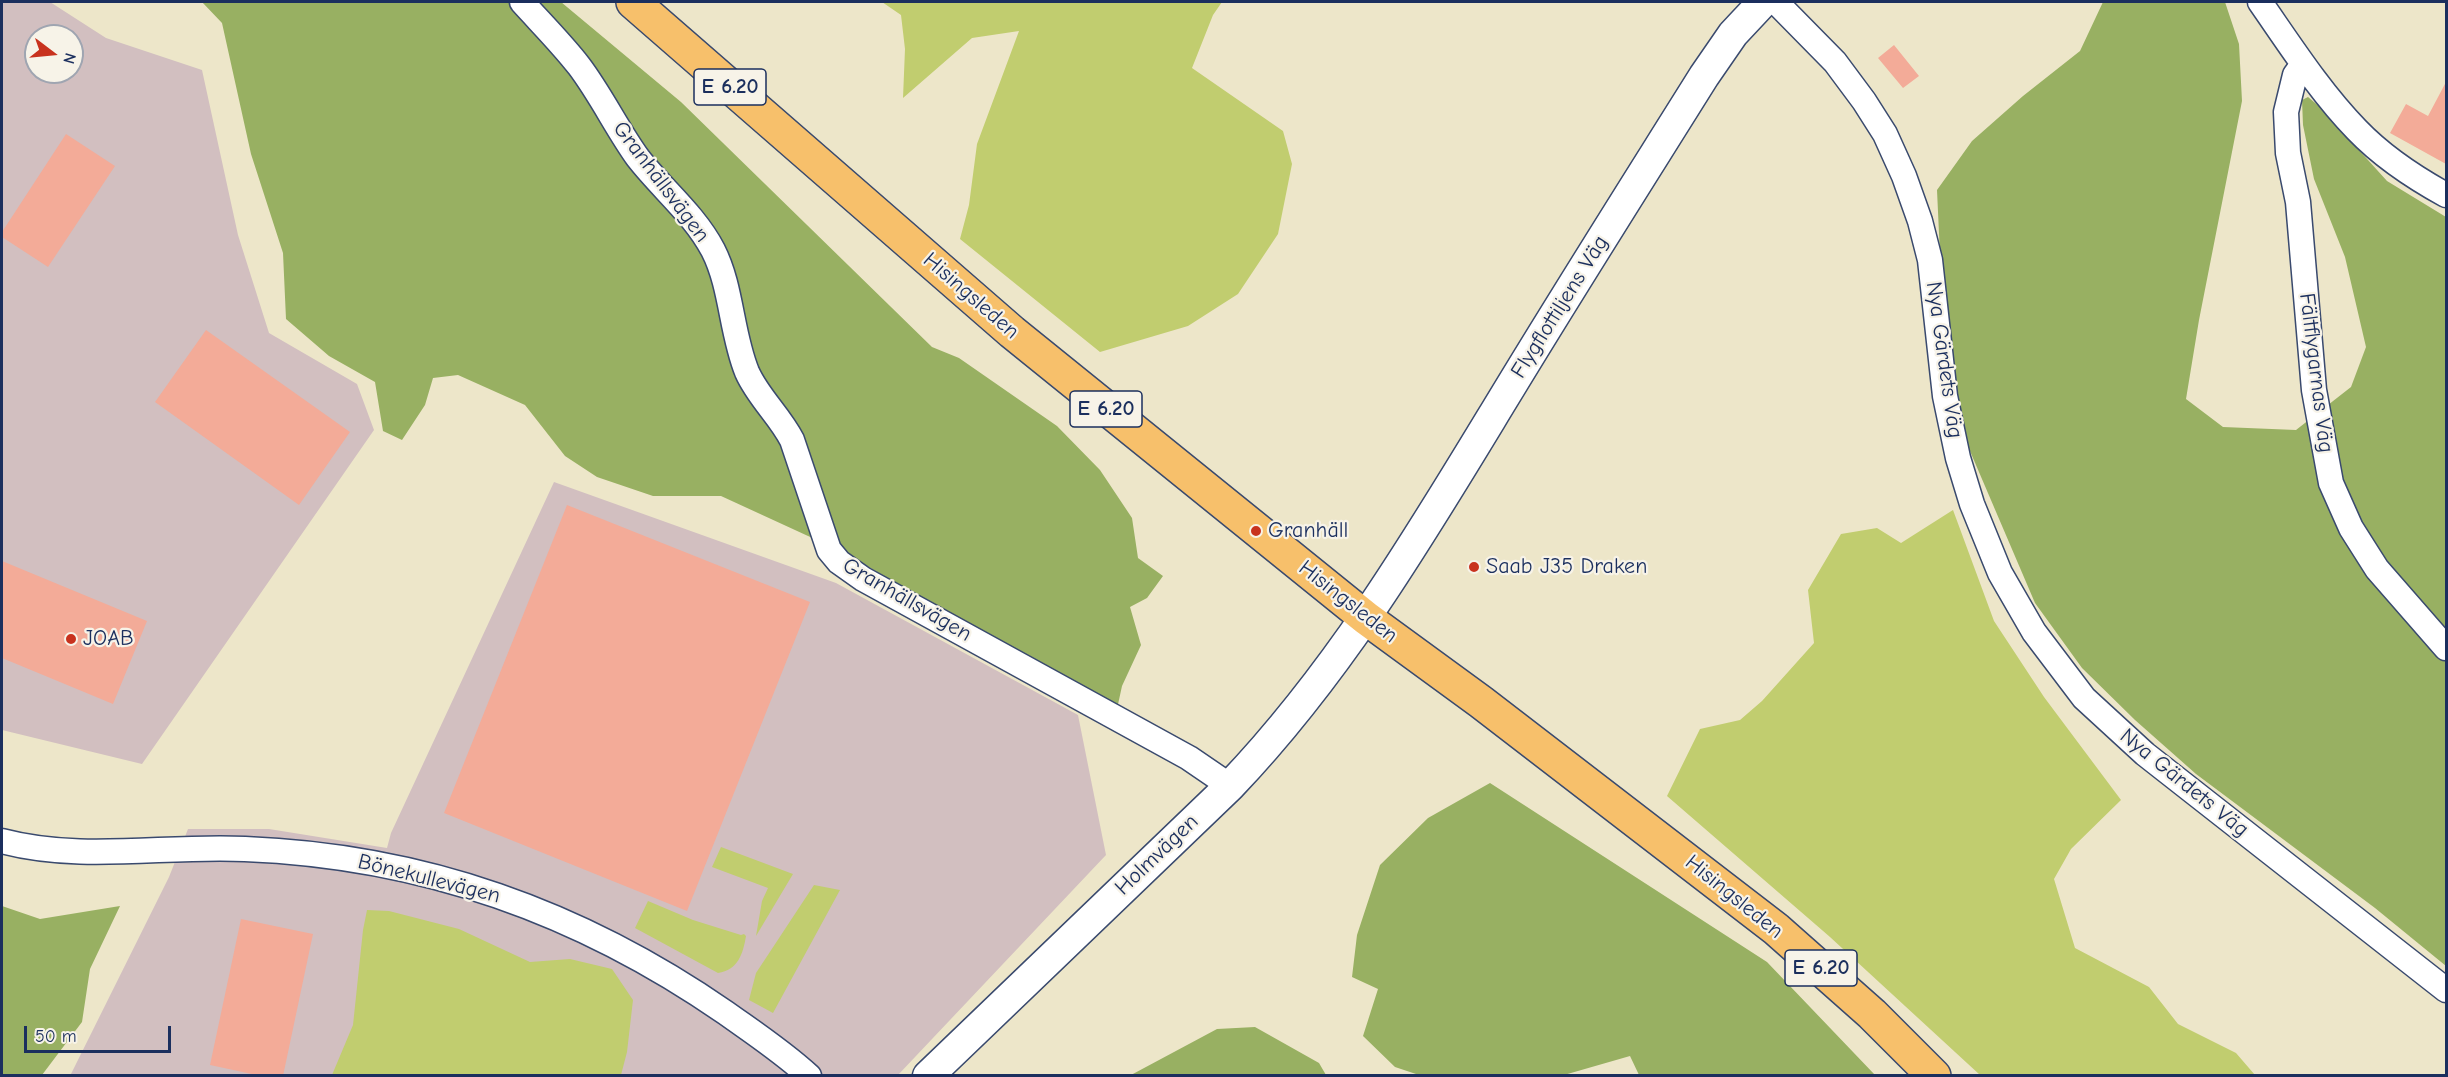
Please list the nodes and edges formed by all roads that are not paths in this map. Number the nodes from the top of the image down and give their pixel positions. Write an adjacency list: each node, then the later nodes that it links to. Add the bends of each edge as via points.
1 (522, 2): 10 (street, Granhällsvägen, via 580,67 639,159 696,224 713,250 747,372 784,423 829,550 839,562 862,579 1189,758)
2 (633, 2): 8 (highway, Hisingsleden / E 6.20, via 1012,332)
3 (1763, 2): 8 (street, Flygflottiljens Väg, via 1728,41 1704,76)
4 (1776, 2): 12 (street, Nya Gärdets Väg, via 1834,62 1864,101 1904,176 1930,260 1945,396 1958,458 2000,573 2034,632 2084,698 2145,754)
5 (2259, 2): 6 (street)
6 (2303, 64): 7 (street, via 2357,130 2392,160); 9 (street, Fältflygarnas Väg, via 2295,75 2286,112 2288,153 2298,202 2314,390 2331,483 2351,528 2377,569)
7 (2446, 195)
8 (1366, 618): 10 (street, Holmvägen, via 1270,743); 15 (highway, Hisingsleden / E 6.20, via 1776,929 1872,1014)
9 (2446, 648)
10 (1230, 786): 14 (street, Holmvägen)
11 (2, 842): 13 (street, Bönekullevägen, via 82,852 242,848 318,853 388,865 469,886 590,932 659,969 768,1042)
12 (2446, 990)
13 (809, 1076)
14 (928, 1076)
15 (1934, 1076)

